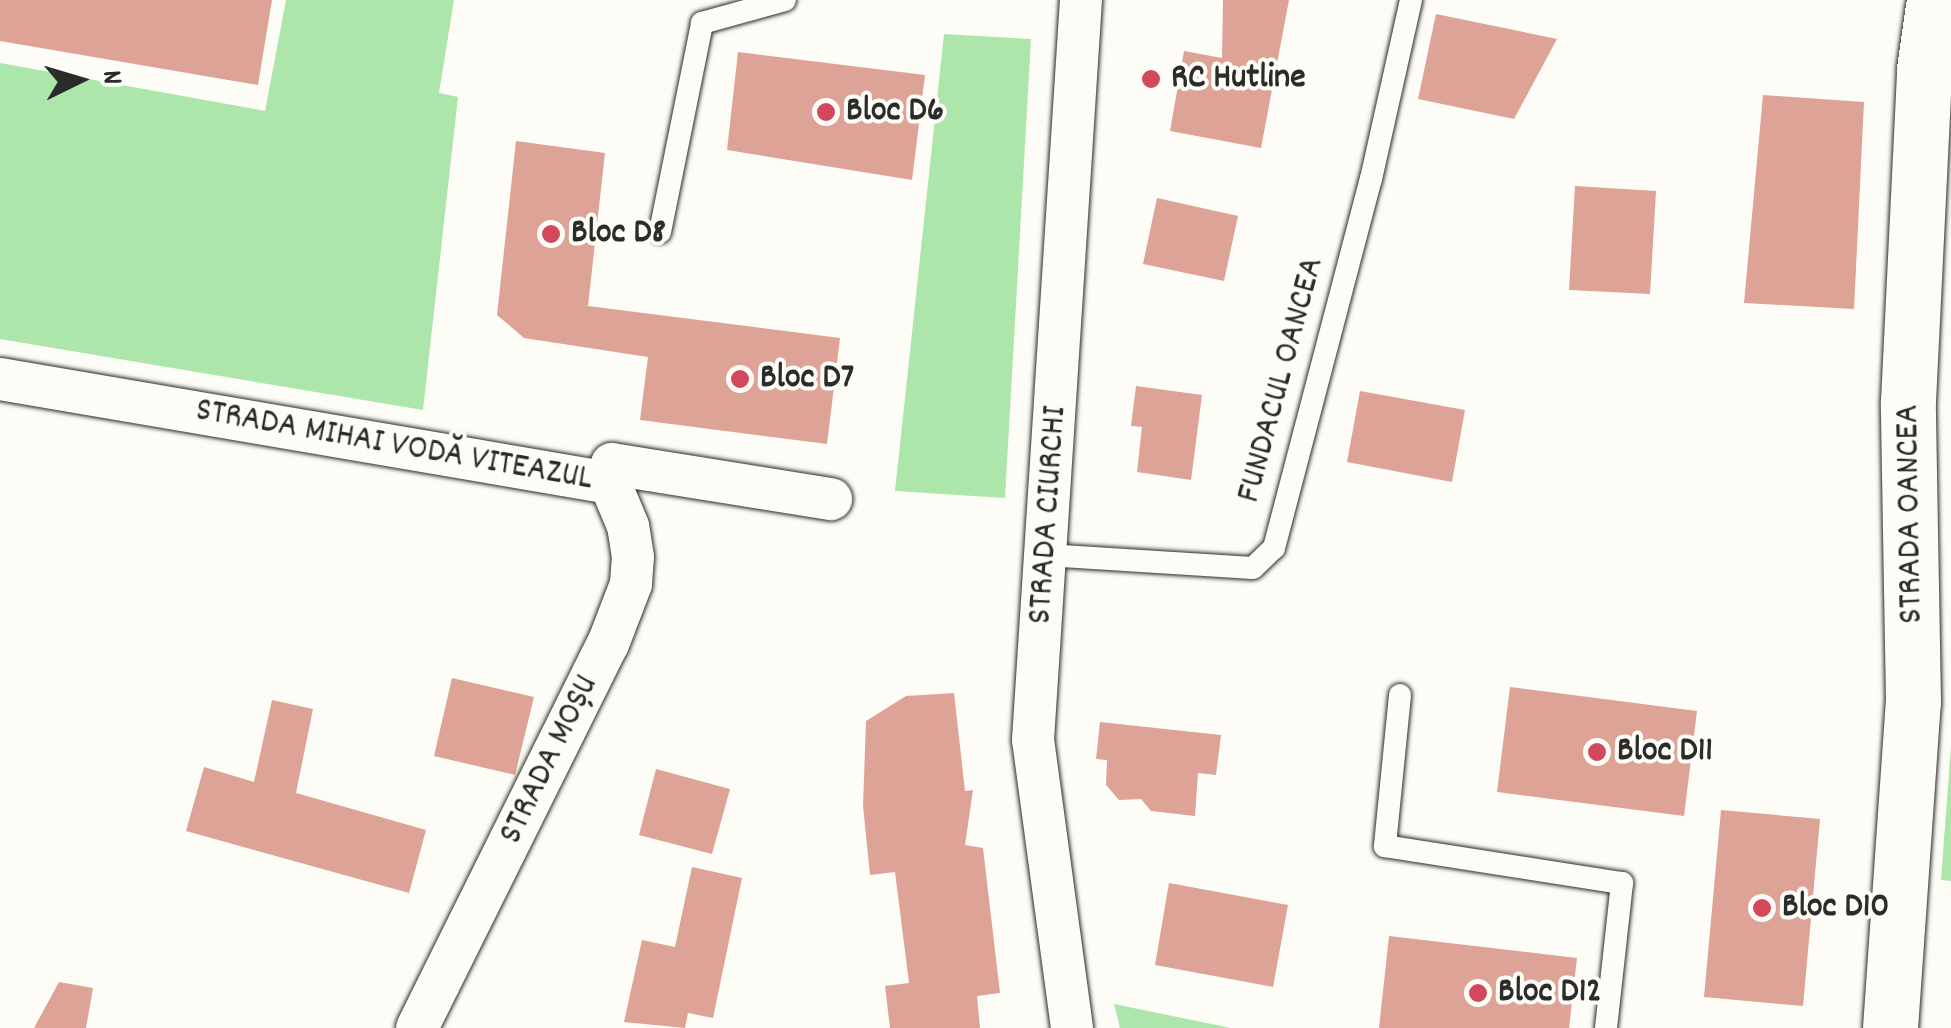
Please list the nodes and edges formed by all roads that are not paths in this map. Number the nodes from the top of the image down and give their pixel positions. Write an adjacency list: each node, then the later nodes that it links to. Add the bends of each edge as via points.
1 (784, 0): 5 (lane, via 702,23)
2 (1081, 0): 9 (street, STRADA CIURCHI)
3 (1412, 0): 9 (lane, FUNDACUL OANCEA, via 1274,548 1253,568)
4 (1934, 0): 14 (street, STRADA OANCEA, via 1924,69 1908,401 1913,702)
5 (660, 232)
6 (0, 379): 7 (street, STRADA MIHAI VODĂ VITEAZUL)
7 (610, 483): 8 (street, STRADA MIHAI VODĂ VITEAZUL, via 612,464); 11 (street, STRADA MOȘU, via 628,526 630,584 608,644)
8 (831, 499)
9 (1046, 555): 12 (street, STRADA CIURCHI, via 1033,740)
10 (1400, 695): 13 (lane, via 1384,846 1622,883)
11 (417, 1028)
12 (1072, 1028)
13 (1606, 1028)
14 (1890, 1028)

